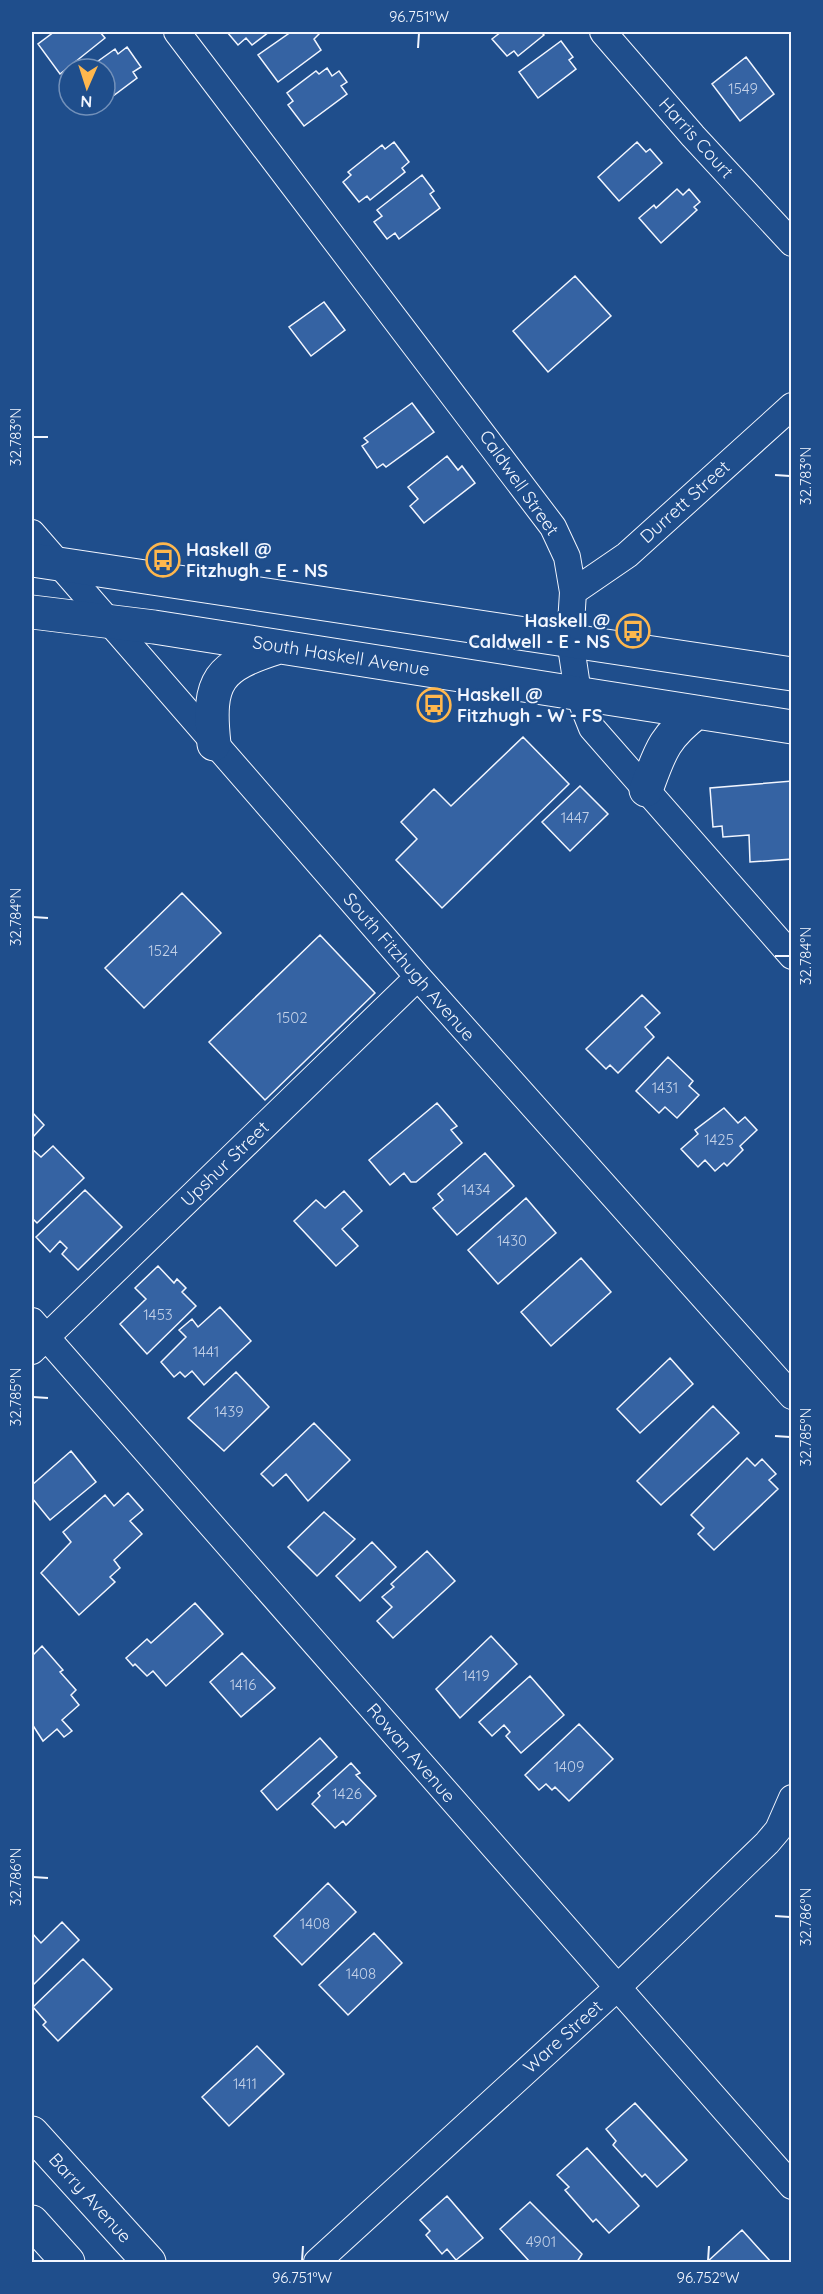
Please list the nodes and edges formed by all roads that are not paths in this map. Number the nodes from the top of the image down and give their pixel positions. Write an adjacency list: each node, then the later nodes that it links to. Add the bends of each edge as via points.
1 (177, 32): 7 (street, Caldwell Street, via 540,508 567,557)
2 (603, 32): 3 (street, Harris Court)
3 (792, 243)
4 (792, 406): 7 (street, Durrett Street, via 627,555)
5 (32, 533): 6 (street, South Fitzhugh Avenue)
6 (45, 561): 9 (street, South Fitzhugh Avenue); 10 (main road)
7 (573, 592): 10 (street, Caldwell Street)
8 (32, 612): 9 (main road, South Haskell Avenue)
9 (111, 622): 11 (main road, South Haskell Avenue); 16 (street, South Fitzhugh Avenue)
10 (570, 640): 12 (main road); 13 (street, Caldwell Street)
11 (279, 647): 13 (main road, South Haskell Avenue); 16 (main road, via 239,662 220,678 212,694)
12 (792, 674)
13 (578, 693): 14 (main road, South Haskell Avenue); 17 (street, Caldwell Street, via 592,728)
14 (697, 712): 15 (main road, South Haskell Avenue); 17 (main road, via 677,727 662,746)
15 (792, 727)
16 (214, 744): 19 (street, South Fitzhugh Avenue)
17 (646, 790): 18 (street, Caldwell Street)
18 (792, 956)
19 (418, 977): 20 (street, Upshur Street); 21 (street, South Fitzhugh Avenue)
20 (36, 1336): 23 (street, Rowan Avenue)
21 (792, 1396)
22 (792, 1798): 23 (street, Ware Street, via 778,1830 767,1843)
23 (617, 1988): 25 (street, Rowan Avenue); 29 (street, Ware Street)
24 (32, 2133): 28 (main road, Barry Avenue)
25 (792, 2186)
26 (32, 2222): 27 (main road)
27 (68, 2262)
28 (149, 2262)
29 (317, 2262)

